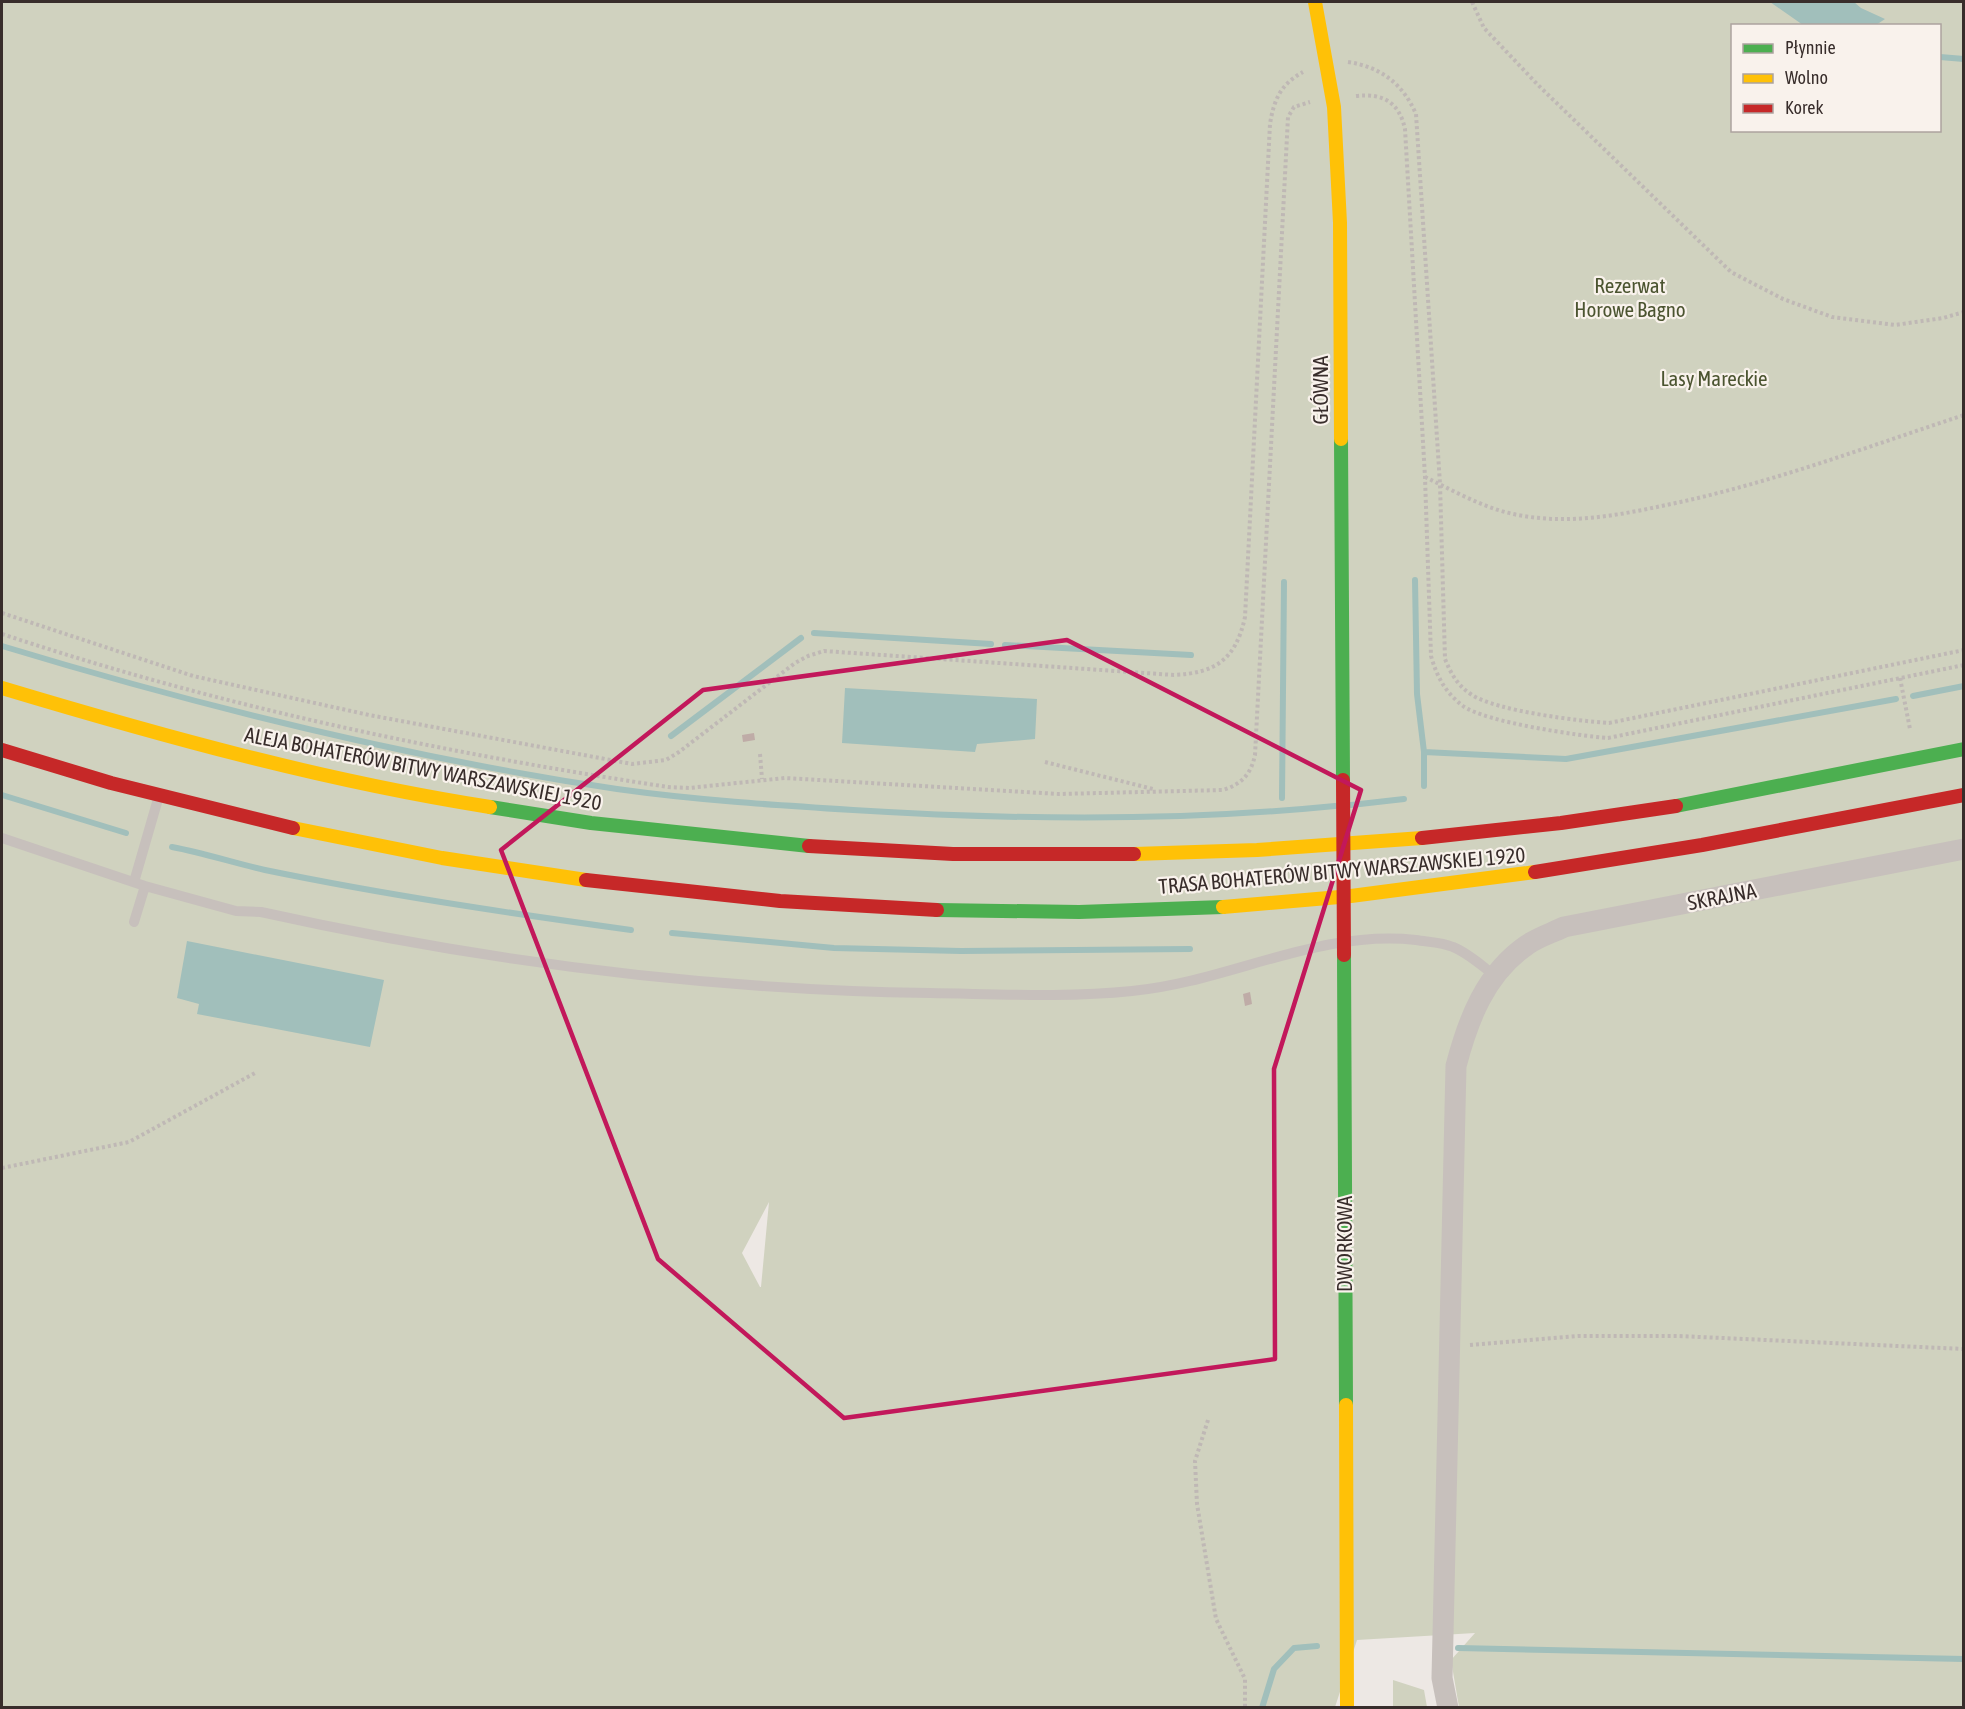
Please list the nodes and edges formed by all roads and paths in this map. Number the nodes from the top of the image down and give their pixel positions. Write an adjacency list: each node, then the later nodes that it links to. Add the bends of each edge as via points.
1 (1315, 2): 3 (main road, GŁÓWNA)
2 (1472, 2): 5 (path, via 1484,28 1523,69 1731,272 1832,317 1895,325)
3 (1326, 65): 4 (main road, GŁÓWNA); 8 (path, via 1366,64 1387,75 1408,96 1416,114); 9 (path, via 1291,79 1273,107 1245,617 1236,645 1224,661 1210,669 1174,675 824,651 795,663 666,760 632,764 369,715 169,670)
4 (1333, 100): 7 (path, via 1376,95 1395,105 1402,115); 21 (main road, GŁÓWNA, via 1342,271); 22 (path, via 1294,107 1288,117 1252,766 1242,781 1223,790)
5 (1964, 312)
6 (1964, 414): 8 (path, via 1732,491 1613,516 1563,520 1516,515)
7 (1425, 477): 8 (path); 13 (path, via 1431,656 1447,692 1470,710 1487,717 1608,738)
8 (1440, 484): 11 (path, via 1445,659 1452,676 1474,697 1564,719 1609,723)
9 (2, 613)
10 (2, 634): 20 (path, via 231,702 509,762 668,787)
11 (1964, 650)
12 (1964, 665): 13 (path)
13 (1900, 678): 15 (path)
14 (2, 688): 27 (main road, ALEJA BOHATERÓW BITWY WARSZAWSKIEJ 1920, via 205,748 507,811 728,840)
15 (1910, 729)
16 (1964, 749): 27 (main road, TRASA BOHATERÓW BITWY WARSZAWSKIEJ 1920, via 1746,792 1565,822 1261,850)
17 (2, 750): 24 (main road)
18 (760, 754): 20 (path)
19 (1045, 762): 22 (path)
20 (762, 779): 22 (path, via 1059,794)
21 (1343, 780): 37 (main road, DWORKOWA, bridge)
22 (1159, 791)
23 (1964, 795): 24 (main road, TRASA BOHATERÓW BITWY WARSZAWSKIEJ 1920, via 1596,865 1457,884 1263,904 1049,912 719,897 593,882 428,856)
24 (159, 797): 28 (lane)
25 (2, 838): 28 (lane)
26 (1964, 849): 30 (street, SKRAJNA, via 1564,927 1527,945)
27 (953, 854)
28 (140, 884): 29 (lane); 30 (lane, via 236,911 261,912 420,945 631,976 723,984 848,992 1096,994 1167,985 1325,944 1401,939 1451,945)
29 (134, 922)
30 (1494, 975): 38 (street, via 1465,1030 1456,1066 1442,1678)
31 (255, 1072): 32 (path, via 129,1142)
32 (2, 1168)
33 (1470, 1345): 34 (path, via 1579,1336 1678,1336)
34 (1964, 1349)
35 (1208, 1420): 36 (path, via 1195,1461 1197,1504 1216,1619 1245,1679)
36 (1245, 1707)
37 (1347, 1707)
38 (1448, 1707)

